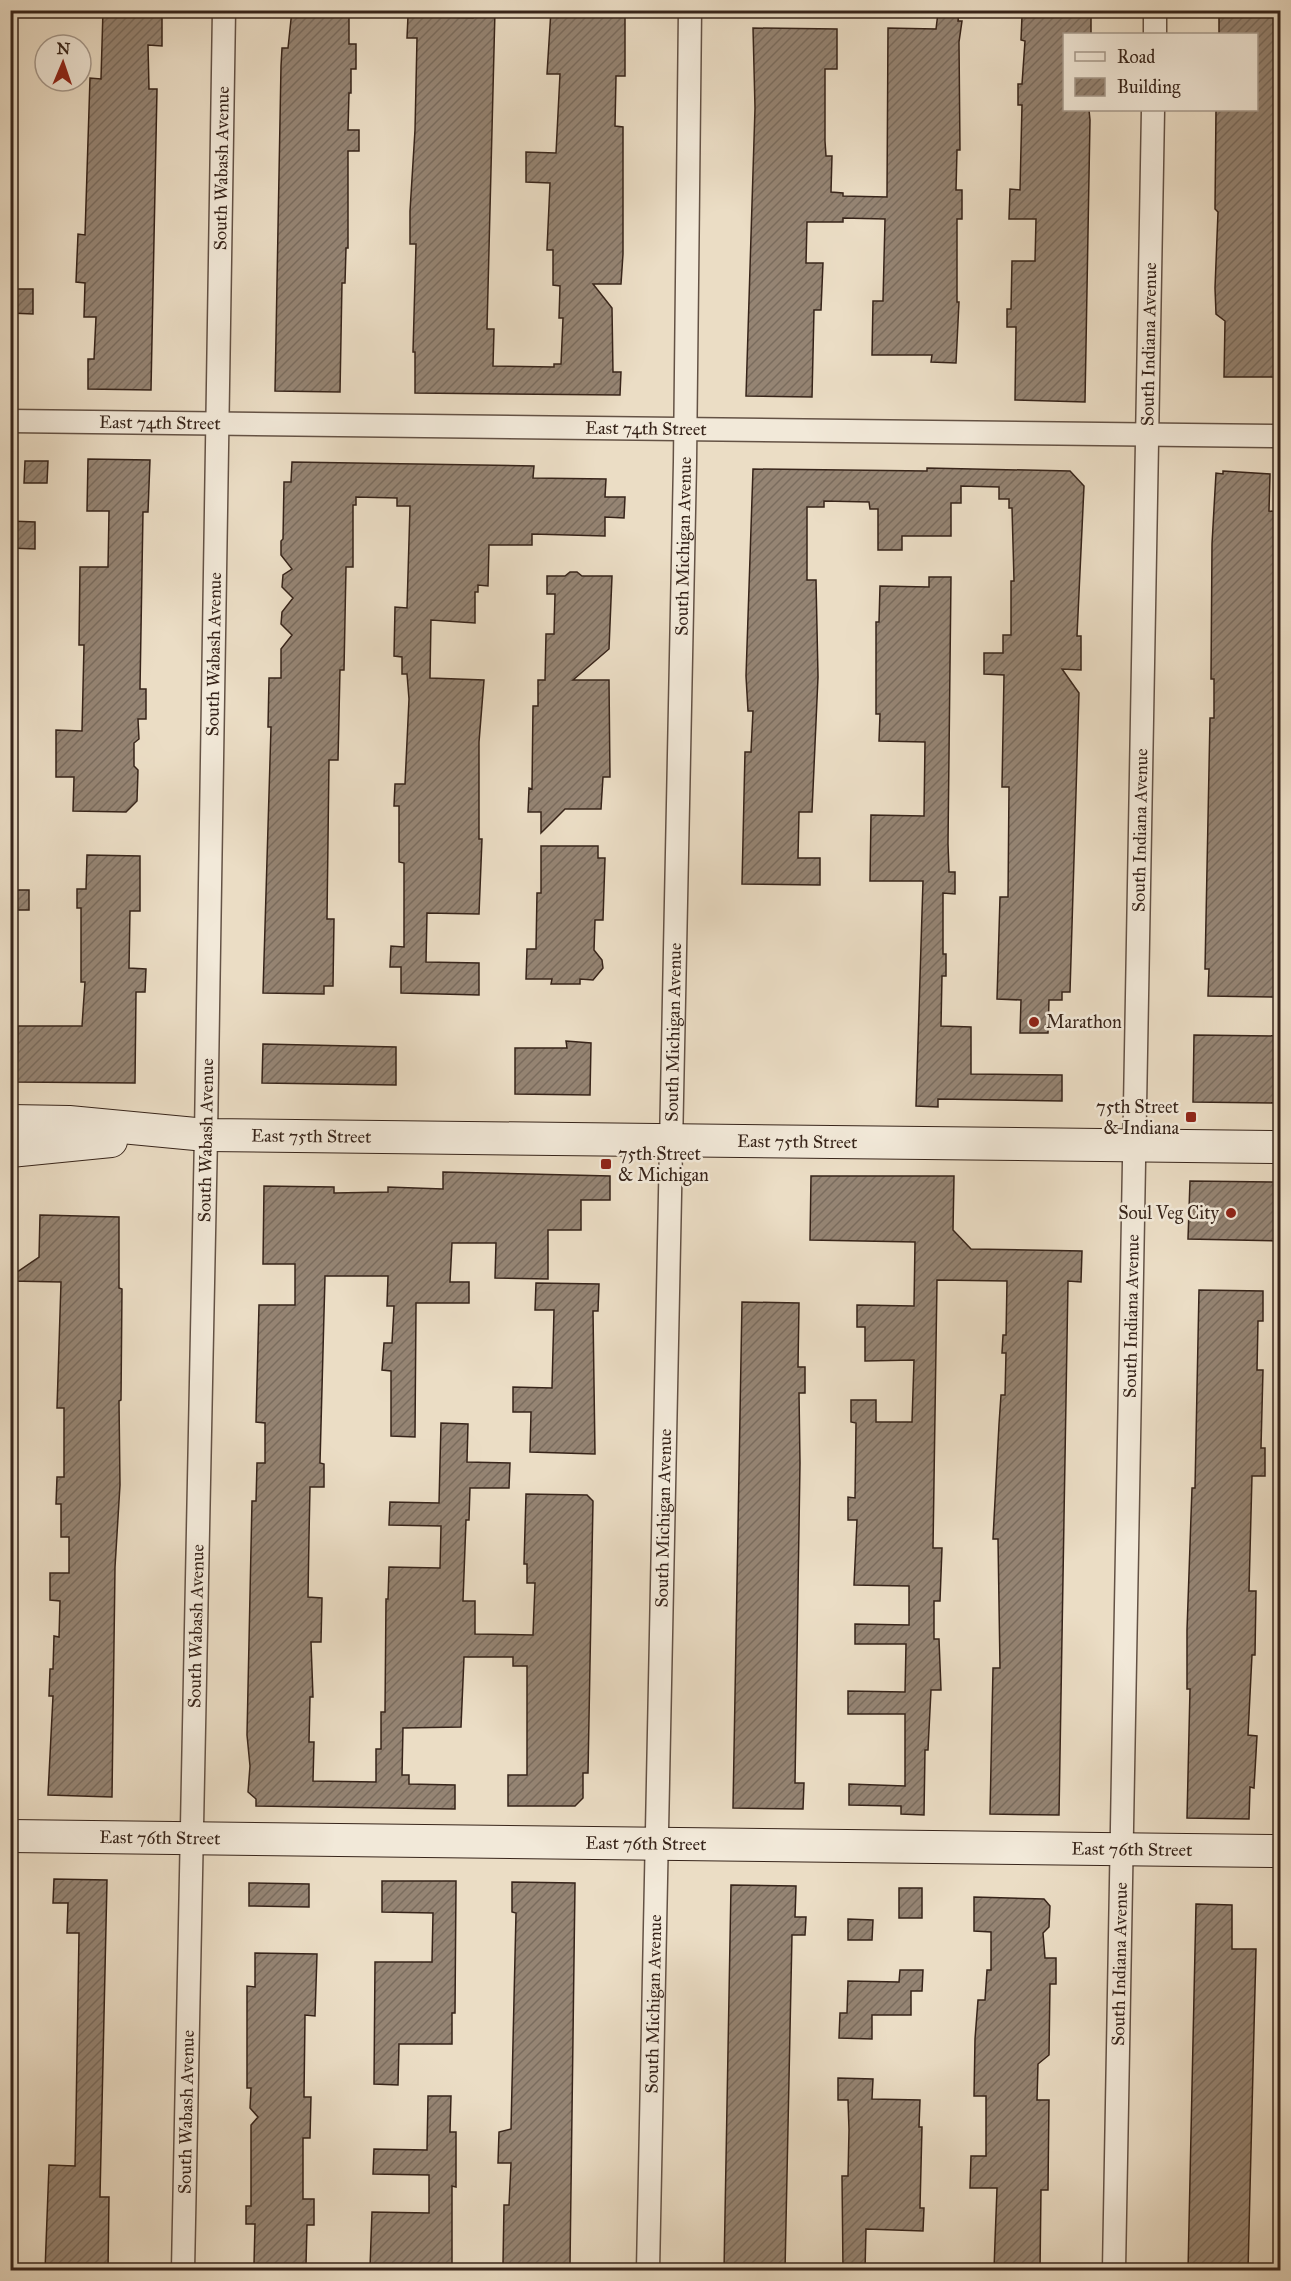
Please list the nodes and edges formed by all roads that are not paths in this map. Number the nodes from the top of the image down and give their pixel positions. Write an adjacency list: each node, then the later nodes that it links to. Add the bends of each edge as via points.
1 (224, 10): 7 (street, South Wabash Avenue)
2 (690, 10): 8 (street, South Michigan Avenue)
3 (1155, 10): 4 (street)
4 (1155, 33)
5 (1153, 111): 9 (street, South Indiana Avenue)
6 (10, 421): 7 (street, East 74th Street)
7 (218, 424): 8 (street, East 74th Street); 12 (street, South Wabash Avenue)
8 (685, 429): 9 (street, East 74th Street); 13 (street, South Michigan Avenue)
9 (1147, 434): 10 (street, East 74th Street); 14 (street, South Indiana Avenue)
10 (1281, 436)
11 (10, 1121): 12 (street, East 75th Street, via 69,1122)
12 (206, 1135): 13 (street, East 75th Street); 16 (street, East 75th Street); 18 (street, South Wabash Avenue)
13 (669, 1140): 14 (street, East 75th Street); 19 (street, South Michigan Avenue)
14 (1133, 1145): 15 (street, East 75th Street); 20 (street, South Indiana Avenue)
15 (1281, 1147)
16 (10, 1151)
17 (10, 1836): 18 (street, East 76th Street)
18 (192, 1838): 19 (street, East 76th Street); 22 (street, South Wabash Avenue)
19 (656, 1844): 20 (street, East 76th Street); 23 (street, South Michigan Avenue)
20 (1121, 1849): 21 (street, East 76th Street); 24 (street, South Indiana Avenue)
21 (1281, 1851)
22 (183, 2271)
23 (648, 2271)
24 (1114, 2271)

